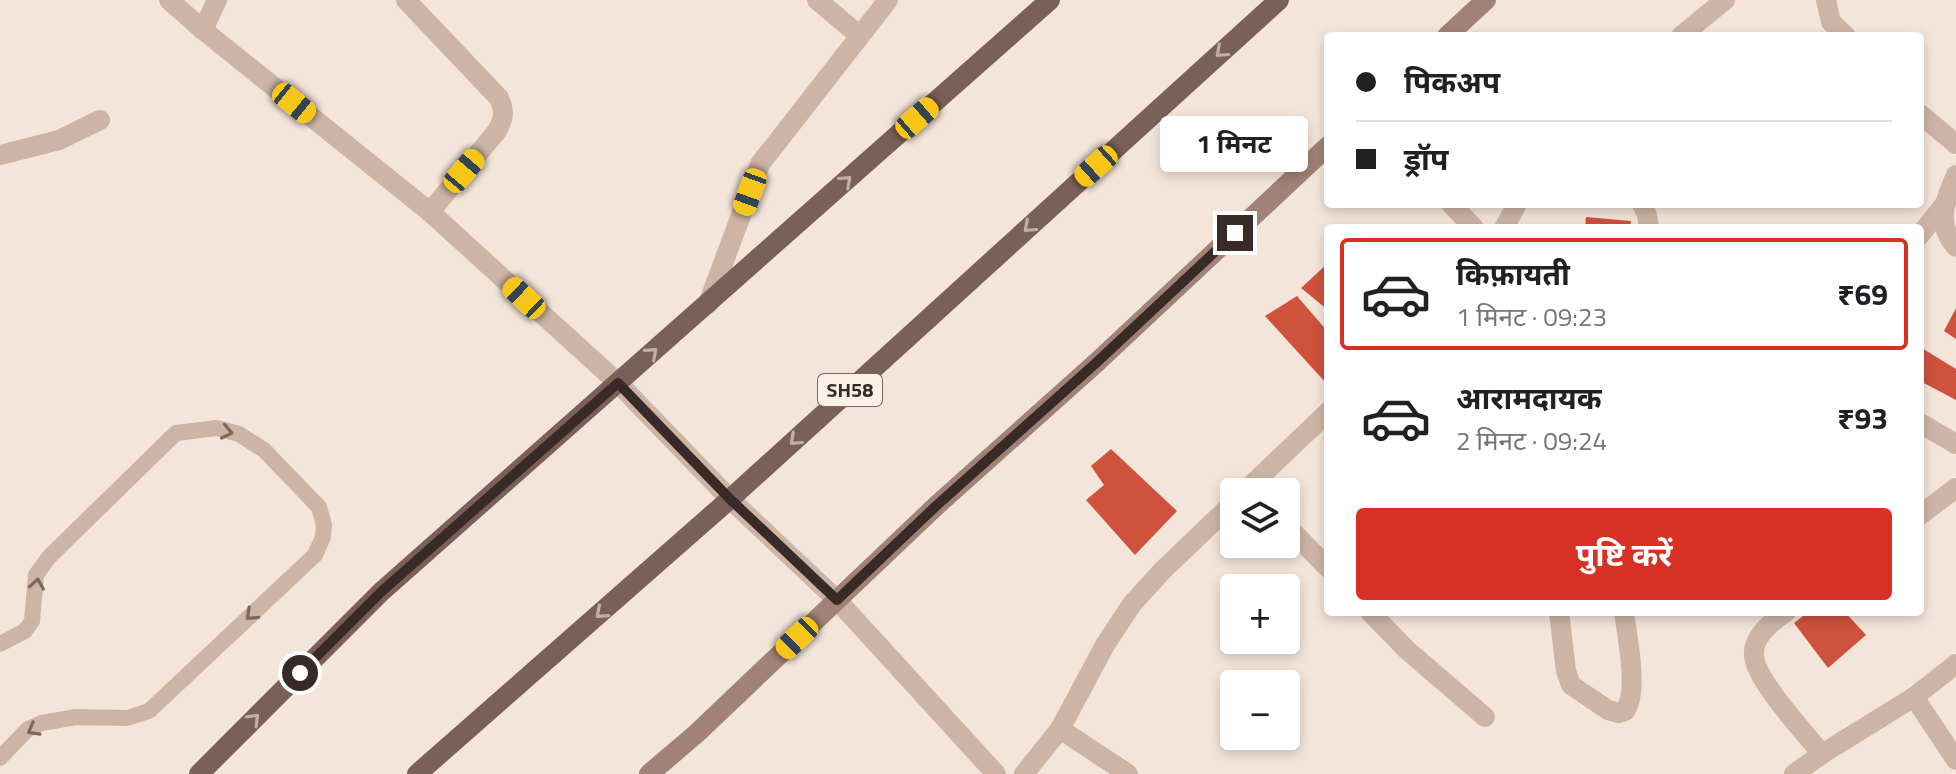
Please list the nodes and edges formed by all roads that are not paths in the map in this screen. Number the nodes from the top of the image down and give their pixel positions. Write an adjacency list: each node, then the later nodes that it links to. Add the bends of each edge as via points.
1 (169, 0): 11 (street)
2 (217, 0): 11 (street)
3 (406, 0): 24 (street, via 499,98 504,113 497,131)
4 (817, 0): 15 (street)
5 (888, 0): 15 (street)
6 (1050, 0): 28 (main road, one-way to 6)
7 (1279, 0): 35 (main road, SH58, one-way to 35)
8 (1486, 0): 12 (street)
9 (1725, 0): 13 (street)
10 (1826, 0): 14 (street, via 1831,22)
11 (203, 30): 24 (street)
12 (1454, 32)
13 (1686, 32)
14 (1842, 32)
15 (860, 36): 28 (street, via 760,164)
16 (1924, 117): 18 (street)
17 (100, 120): 20 (street, via 59,140)
18 (1956, 144)
19 (1324, 150): 40 (street)
20 (0, 155)
21 (1956, 175): 22 (street)
22 (1944, 205): 26 (street); 27 (street, via 1944,225)
23 (1455, 208): 25 (street)
24 (430, 212): 29 (street)
25 (1470, 224)
26 (1924, 230)
27 (1956, 247)
28 (708, 304): 29 (main road, one-way to 28)
29 (618, 383): 35 (street); 53 (main road, one-way to 29, via 381,592)
30 (1324, 416): 33 (street)
31 (1924, 425): 32 (street)
32 (1956, 444)
33 (1261, 478)
34 (1956, 488): 36 (street)
35 (730, 499): 40 (street); 54 (main road, SH58, one-way to 54)
36 (1924, 512)
37 (1220, 515): 49 (street, via 1132,604)
38 (1300, 539): 39 (street)
39 (1324, 564)
40 (837, 600): 55 (street); 56 (street)
41 (1374, 616): 48 (street)
42 (1559, 616): 43 (street, via 1571,685 1619,713 1631,702)
43 (1624, 616)
44 (1780, 616): 50 (street, via 1756,643 1754,657 1771,690)
45 (0, 644): 51 (lane, one-way to 51, via 25,631 32,621 36,575 49,557 176,433 217,428 239,434 264,450 319,507 324,525 315,555 149,711 127,718 42,723 28,729)
46 (1956, 664): 47 (street)
47 (1914, 697): 50 (street); 52 (street)
48 (1485, 717)
49 (1060, 729): 57 (street); 58 (street)
50 (1822, 754): 59 (street)
51 (0, 758)
52 (1956, 760)
53 (199, 774)
54 (417, 774)
55 (649, 774)
56 (996, 774)
57 (1024, 774)
58 (1128, 774)
59 (1794, 774)

